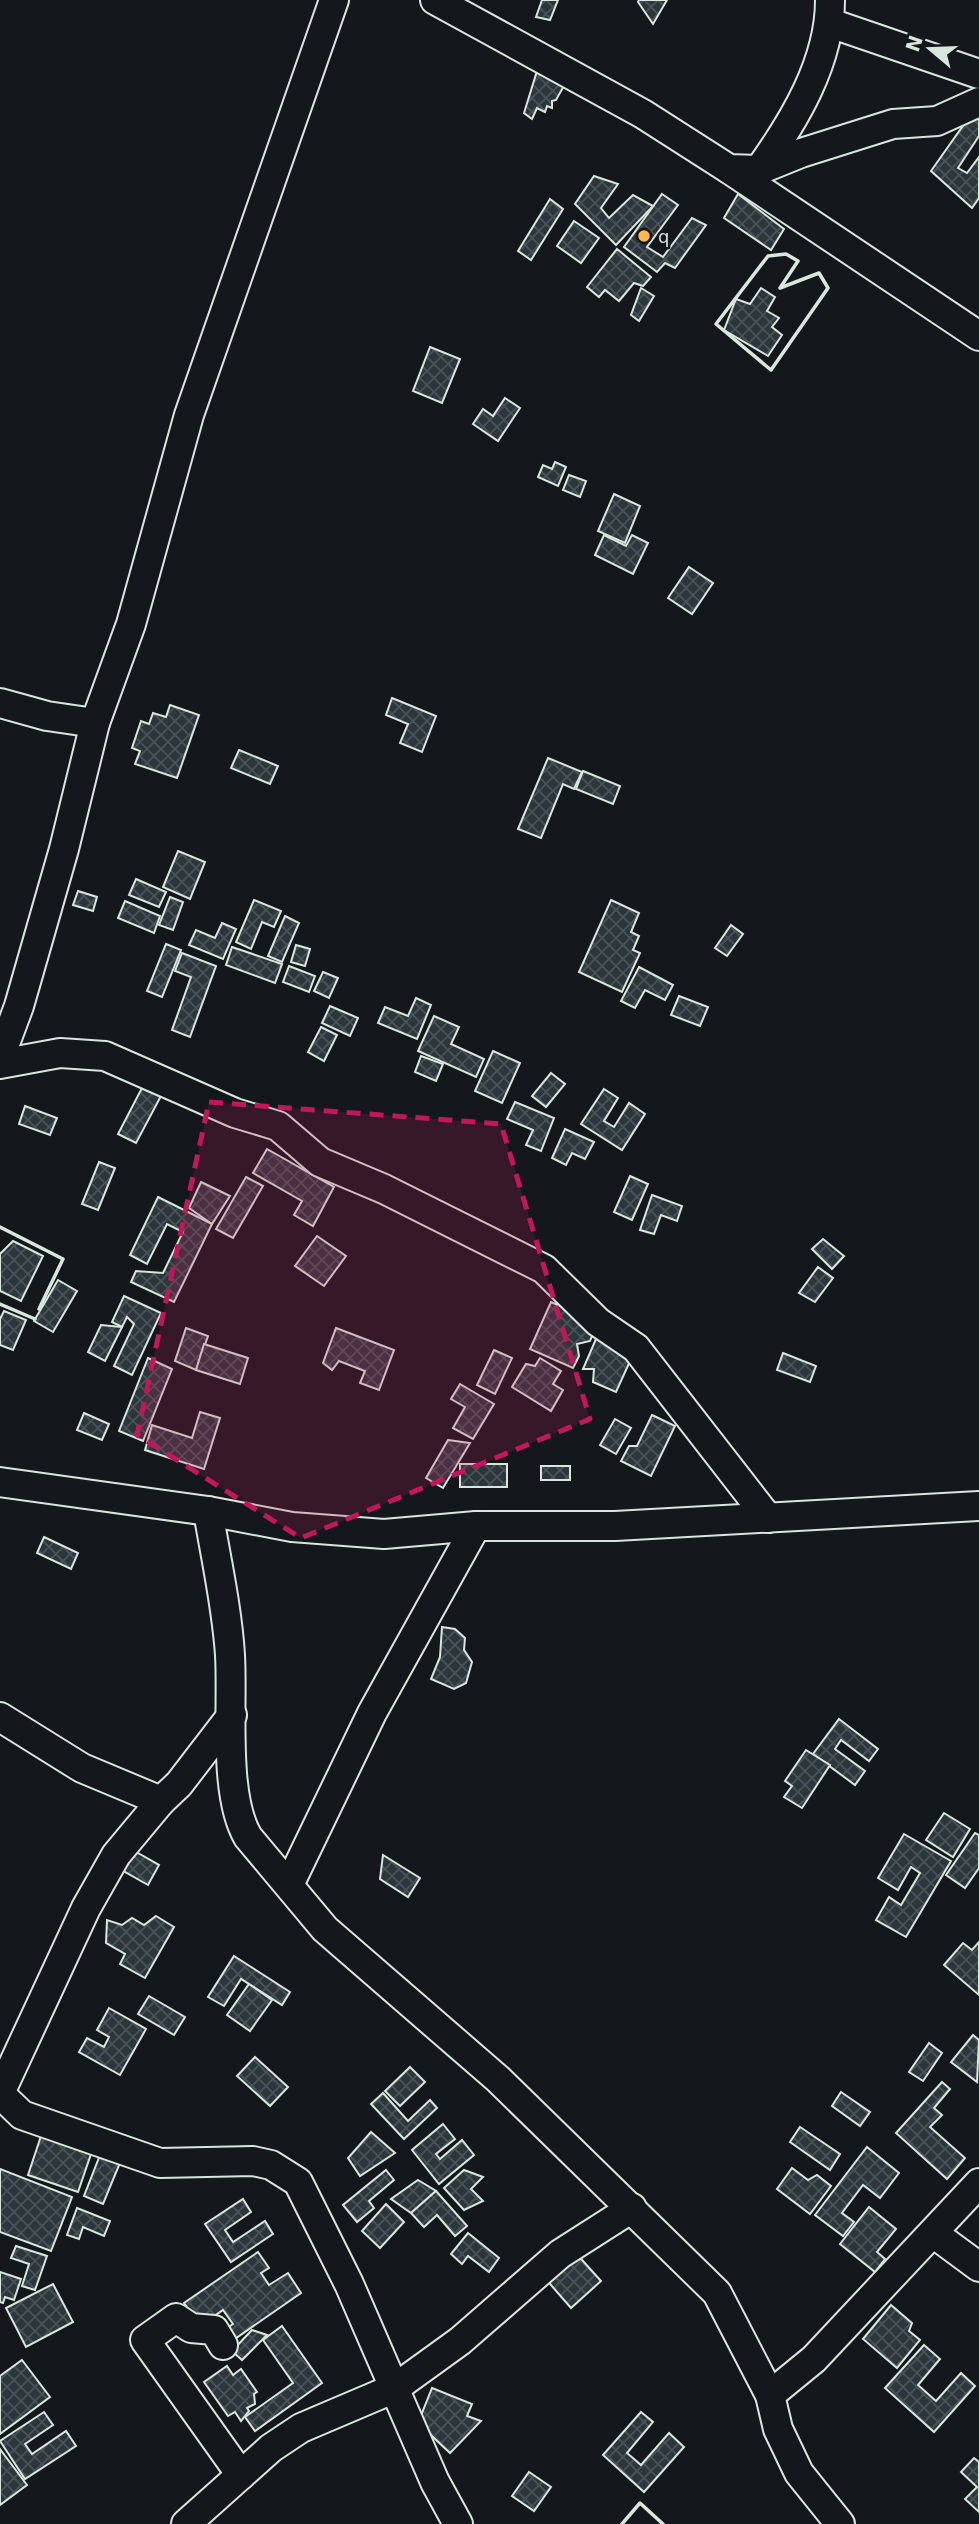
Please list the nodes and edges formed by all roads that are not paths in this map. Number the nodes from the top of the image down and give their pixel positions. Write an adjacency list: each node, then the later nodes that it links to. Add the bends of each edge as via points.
1 (334, 0): 10 (street, via 189,415 131,624)
2 (435, 0): 6 (street, via 643,114)
3 (830, 11): 4 (street); 7 (street, via 804,99)
4 (979, 74)
5 (979, 102): 7 (street, via 937,121 893,124)
6 (729, 169): 7 (street); 8 (street)
7 (759, 170)
8 (979, 336)
9 (0, 703): 10 (street)
10 (95, 723): 11 (street, via 60,863)
11 (0, 1058)
12 (0, 1064): 16 (street, via 60,1054 105,1056 235,1113 278,1126 320,1162 544,1269 598,1322 636,1348)
13 (0, 1482): 15 (street)
14 (979, 1506): 16 (street)
15 (208, 1511): 17 (street, via 292,1527 384,1534); 18 (street, via 230,1653)
16 (768, 1518): 17 (street)
17 (476, 1527): 21 (street, via 372,1713)
18 (232, 1715): 20 (street); 21 (street, via 234,1796 240,1824)
19 (0, 1717): 20 (street, via 82,1768)
20 (161, 1801): 22 (street, via 116,1855 86,1908)
21 (289, 1885): 24 (street, via 325,1929 498,2079)
22 (0, 2094): 28 (street, via 22,2115 160,2163 253,2161 289,2173 313,2208)
23 (979, 2183): 25 (street)
24 (632, 2208): 28 (street, via 560,2254 460,2341); 29 (street, via 717,2293)
25 (933, 2234): 26 (street); 29 (street, via 814,2359)
26 (979, 2267)
27 (223, 2345): 30 (street, via 214,2330 191,2328 176,2318 145,2340)
28 (395, 2388): 30 (street, via 301,2428); 32 (street)
29 (770, 2395): 33 (street, via 778,2429 799,2473)
30 (241, 2475): 31 (street)
31 (186, 2524)
32 (458, 2524)
33 (840, 2524)

